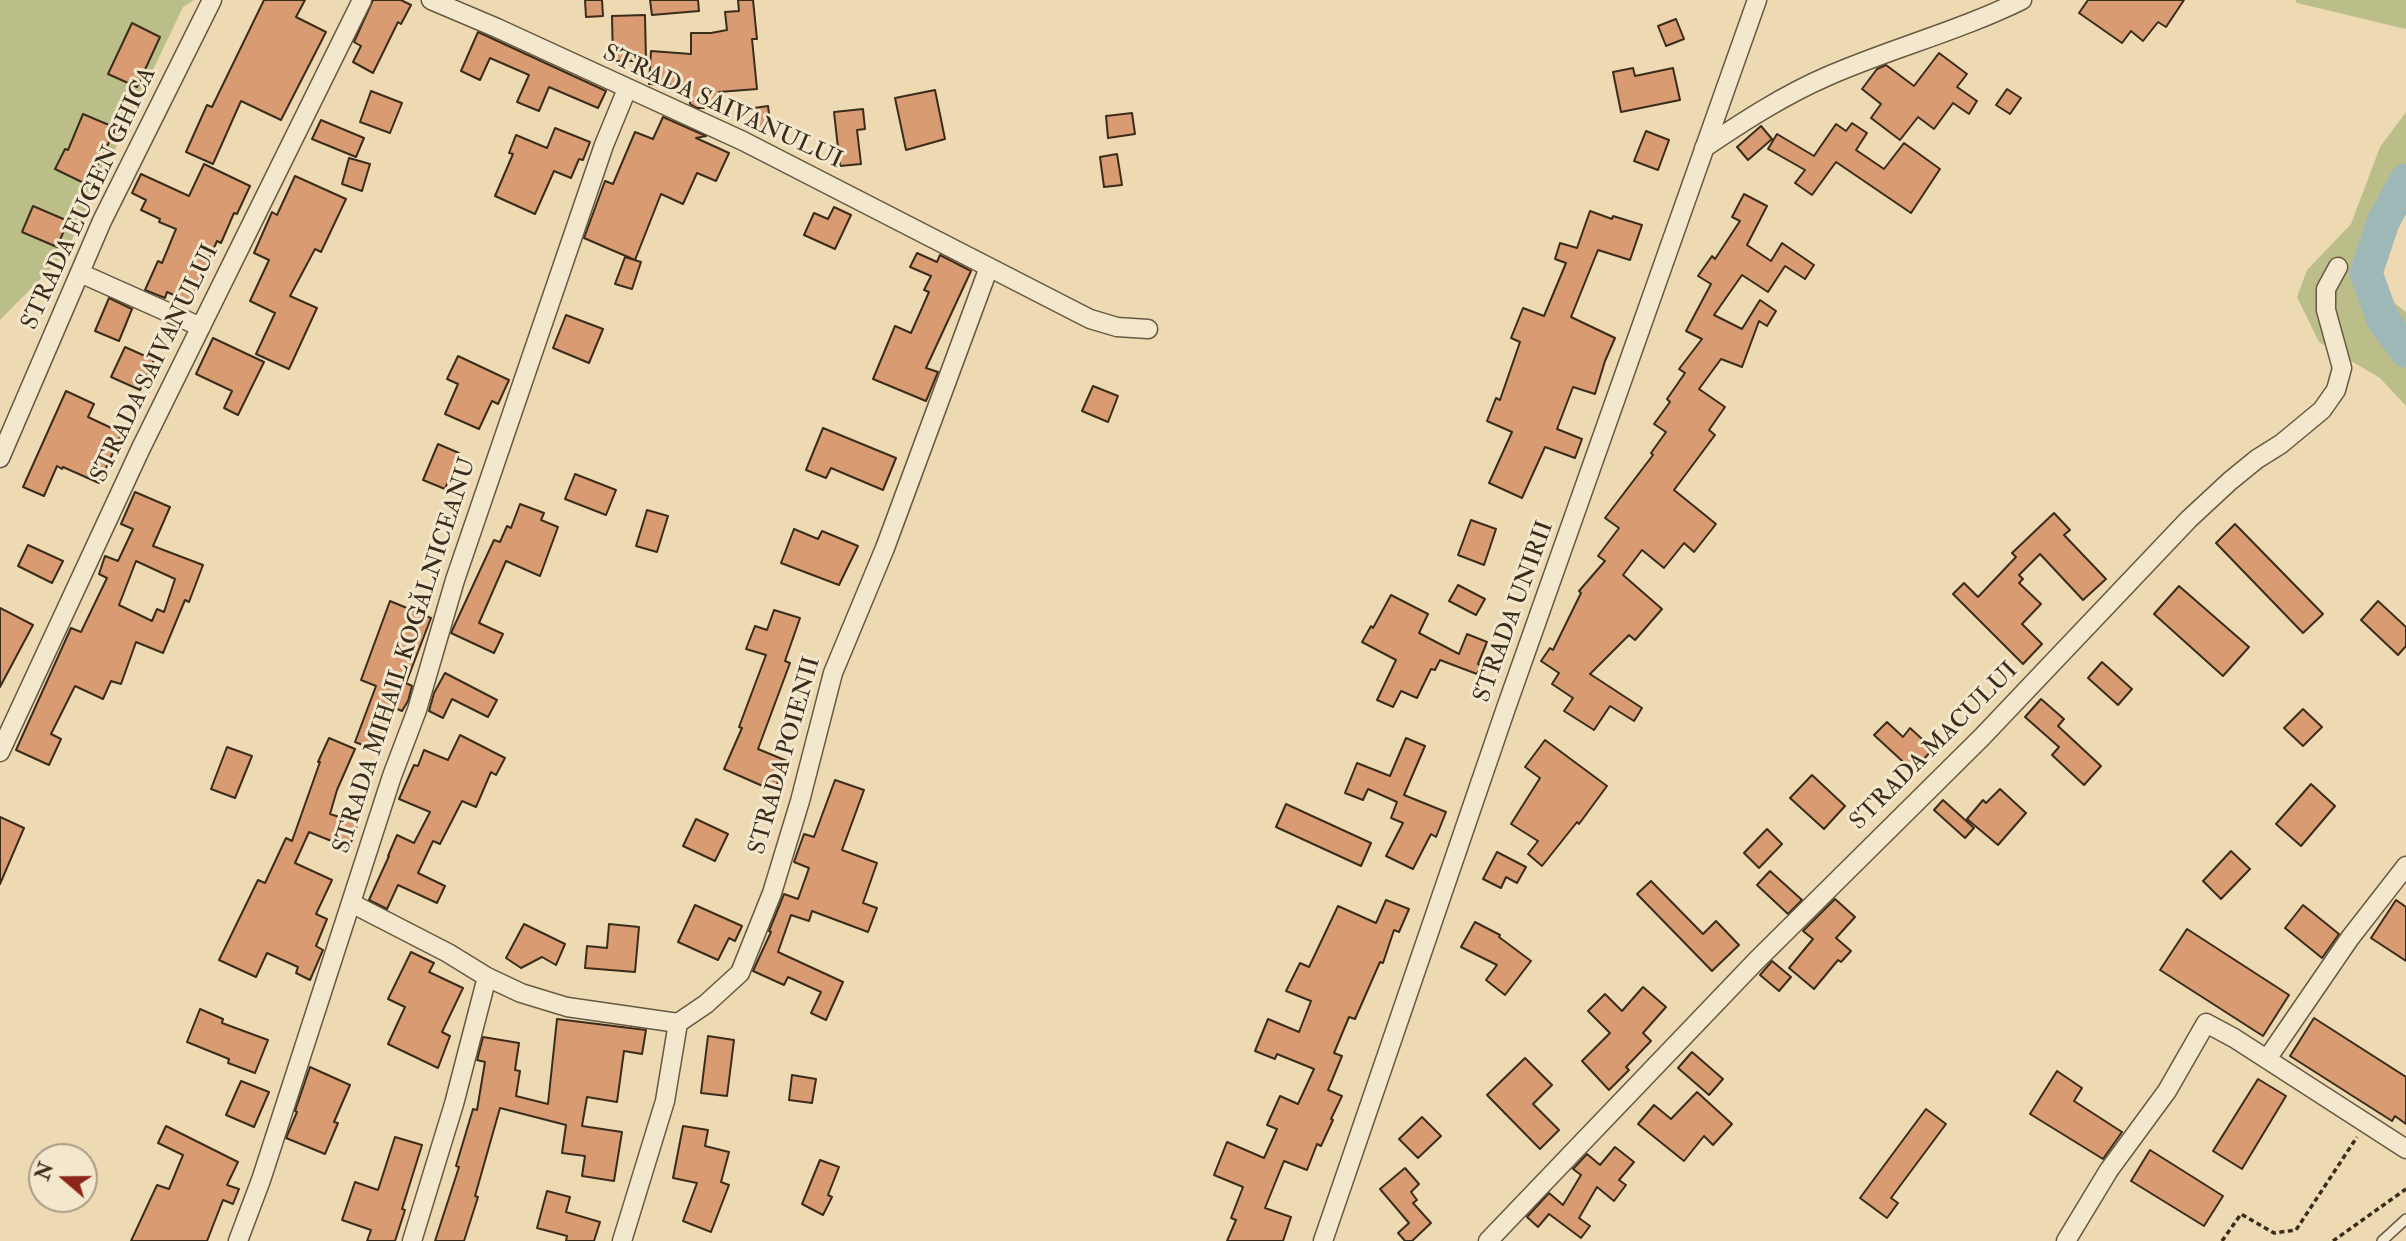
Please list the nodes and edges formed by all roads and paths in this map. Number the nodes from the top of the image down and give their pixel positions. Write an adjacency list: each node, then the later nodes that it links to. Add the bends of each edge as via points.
1 (212, 0): 10 (street, STRADA EUGEN GHICA)
2 (362, 0): 11 (street, STRADA SAIVANULUI)
3 (431, 0): 6 (street, STRADA SAIVANULUI)
4 (1757, 0): 7 (street, STRADA UNIRII)
5 (2022, 0): 7 (street, via 1829,75 1786,96)
6 (627, 89): 8 (street, STRADA SAIVANULUI, via 743,141); 16 (street, STRADA MIHAIL KOGĂLNICEANU, via 455,580 417,710)
7 (1704, 148): 28 (street, STRADA UNIRII)
8 (989, 267): 12 (street, STRADA SAIVANULUI, via 1090,319); 18 (street, STRADA POIENII, via 885,548 832,673 772,893 740,973)
9 (2338, 267): 29 (street, STRADA MACULUI, via 2326,289 2326,310 2342,368 2336,390 2322,410 2248,466 2189,519)
10 (80, 274): 11 (street); 13 (street, STRADA EUGEN GHICA)
11 (201, 327): 14 (street, STRADA SAIVANULUI)
12 (1147, 329)
13 (0, 458)
14 (0, 752)
15 (2406, 866): 19 (street)
16 (351, 903): 17 (street); 25 (street, STRADA MIHAIL KOGĂLNICEANU)
17 (486, 976): 18 (street, via 567,1007); 26 (street, via 454,1104)
18 (678, 1023): 27 (street, via 665,1101)
19 (2267, 1059): 20 (street); 30 (street, via 2206,1023 2167,1091 2109,1170)
20 (2366, 1124): 21 (street); 24 (path, via 2296,1230)
21 (2406, 1150)
22 (2406, 1189): 33 (path)
23 (2406, 1219): 34 (lane)
24 (2274, 1233): 31 (path, via 2241,1214); 32 (path)
25 (239, 1241)
26 (411, 1241)
27 (622, 1241)
28 (1323, 1241)
29 (1488, 1241)
30 (2066, 1241)
31 (2222, 1241)
32 (2274, 1241)
33 (2333, 1241)
34 (2382, 1241)

